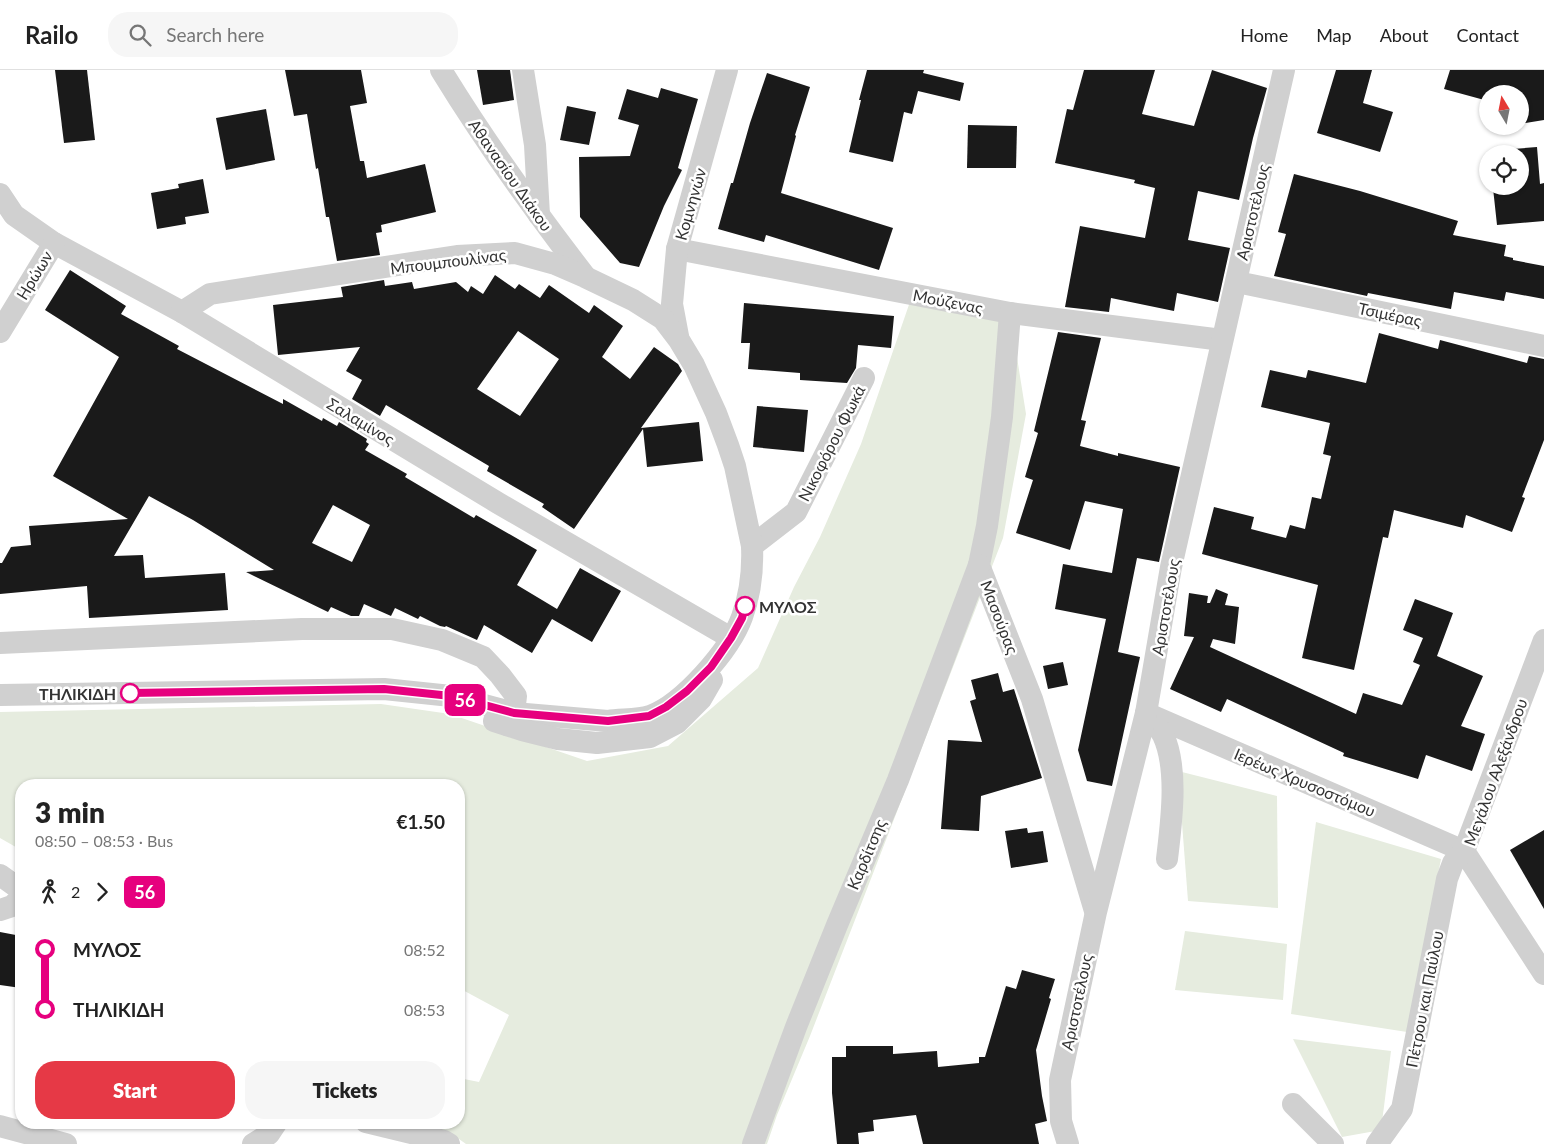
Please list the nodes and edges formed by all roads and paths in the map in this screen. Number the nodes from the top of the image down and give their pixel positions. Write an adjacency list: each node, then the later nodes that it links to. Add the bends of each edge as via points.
1 (441, 70): 6 (street, Αθανασίου Διάκου)
2 (523, 70): 6 (street, via 535,145)
3 (727, 70): 8 (street, Κομνηνών)
4 (1284, 70): 10 (street, Αριστοτέλους)
5 (0, 194): 7 (street, Σαλαμίνος, via 14,215)
6 (539, 216): 9 (street, Αθανασίου Διάκου)
7 (54, 243): 11 (street, Σαλαμίνος); 13 (street, Ηρώων)
8 (677, 249): 12 (street, Μούζενας); 14 (street, Κομνηνών, via 672,304)
9 (586, 277): 11 (street, Μπουμπουλίνας, via 515,253 457,256 210,294); 14 (street, Μπουμπουλίνας, via 634,300 663,319)
10 (1237, 282): 15 (street, Αριστοτέλους); 16 (street, Τσιμέρας)
11 (182, 312): 20 (street, Σαλαμίνος, via 498,503)
12 (1010, 313): 15 (street, Μούζενας); 19 (street, Μασούρας, via 1002,417)
13 (0, 332)
14 (679, 340): 18 (street, Μπουμπουλίνας, via 694,365 728,445)
15 (1222, 340): 24 (street, Αριστοτέλους, via 1171,568)
16 (1544, 346)
17 (864, 378): 18 (street, Νικοφόρου Φωκά, via 796,512)
18 (752, 546): 20 (street, Μπουμπουλίνας, via 748,594 742,618)
19 (979, 565): 32 (street, Μασούρας, via 1032,699); 42 (street, Καρδίτσης, via 898,780 796,1027)
20 (731, 638): 25 (street, via 711,667 687,691 649,716 608,721)
21 (1544, 640): 26 (street, Μεγάλου Αλεξάνδρου)
22 (0, 644): 25 (street, via 302,629 392,629 442,640 483,658 516,696)
23 (0, 695): 25 (street, via 384,689)
24 (1146, 713): 26 (street, Ιερέως Χρυσοστόμου); 27 (street, via 1163,735 1169,757 1173,808); 32 (street, Αριστοτέλους)
25 (511, 719)
26 (1464, 851): 33 (street, Μεγάλου Αλεξάνδρου); 45 (street, Πέτρου και Παύλου, via 1453,863 1446,879 1402,1109)
27 (1167, 859)
28 (0, 876): 29 (street)
29 (15, 886)
30 (15, 903): 31 (street)
31 (0, 910)
32 (1096, 912): 43 (street, Αριστοτέλους, via 1060,1080 1061,1121)
33 (1544, 974)
34 (1293, 1104): 44 (street)
35 (0, 1126): 39 (street)
36 (272, 1129): 40 (street)
37 (386, 1129): 38 (street)
38 (415, 1139): 41 (street)
39 (66, 1144)
40 (253, 1144)
41 (449, 1144)
42 (753, 1144)
43 (1068, 1144)
44 (1333, 1144)
45 (1377, 1144)

